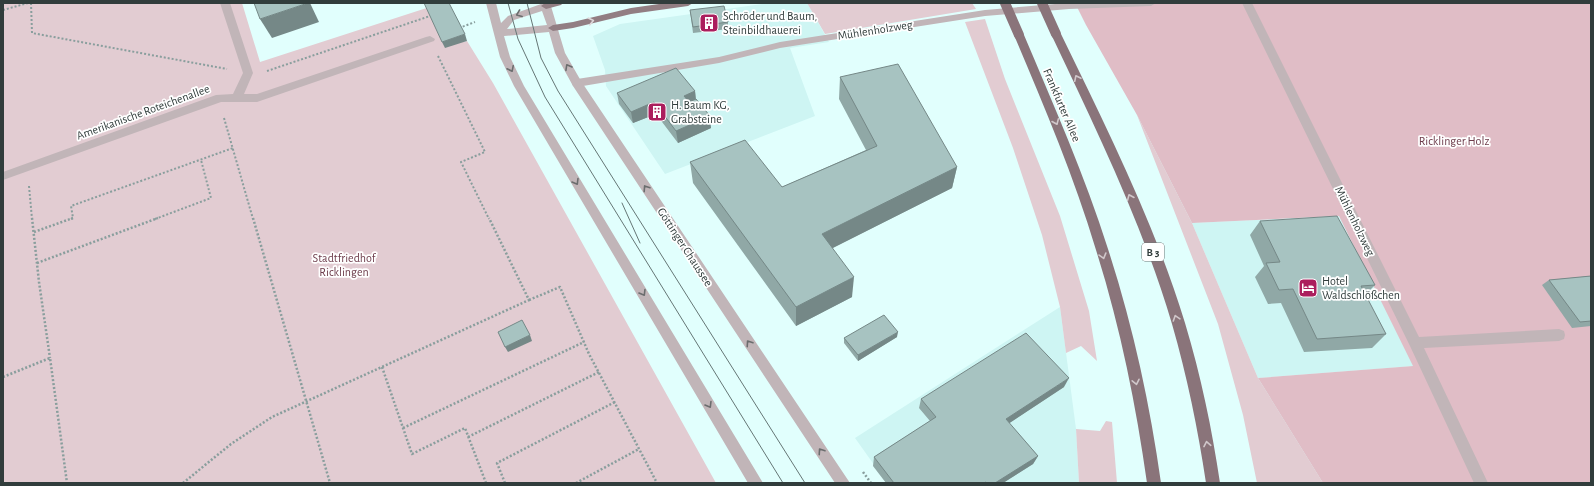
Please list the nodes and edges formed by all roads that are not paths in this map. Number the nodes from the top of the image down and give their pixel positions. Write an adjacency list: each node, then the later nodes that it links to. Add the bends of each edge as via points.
1 (225, 3): 14 (street, via 248,73)
2 (491, 3): 11 (street)
3 (558, 3): 9 (main road)
4 (688, 3): 10 (main road, one-way to 4, via 631,11)
5 (1005, 3): 20 (highway, Frankfurter Allee, one-way to 20, bridge, via 1061,134 1092,219 1125,328 1148,438)
6 (1042, 3): 21 (highway, B 3, one-way to 6, bridge, via 1184,342 1162,273 1087,98)
7 (1151, 3): 13 (street, Mühlenholzweg, via 985,13 780,45 720,60)
8 (1247, 3): 17 (street, Mühlenholzweg)
9 (545, 4): 10 (street, Göttinger Chaussee); 11 (street, one-way to 11, via 510,18)
10 (553, 28): 11 (street); 13 (street, Göttinger Chaussee, one-way to 10, via 560,53)
11 (498, 33): 18 (street, one-way to 18, via 519,86)
12 (430, 39): 14 (street, Amerikanische Roteichenallee, via 257,98)
13 (577, 84): 19 (street, Göttinger Chaussee, one-way to 13)
14 (238, 98): 15 (street, Amerikanische Roteichenallee, via 220,98)
15 (3, 176)
16 (1559, 335): 17 (street)
17 (1415, 343): 22 (street, Mühlenholzweg)
18 (756, 483)
19 (843, 483)
20 (1154, 483)
21 (1213, 483)
22 (1481, 483)

